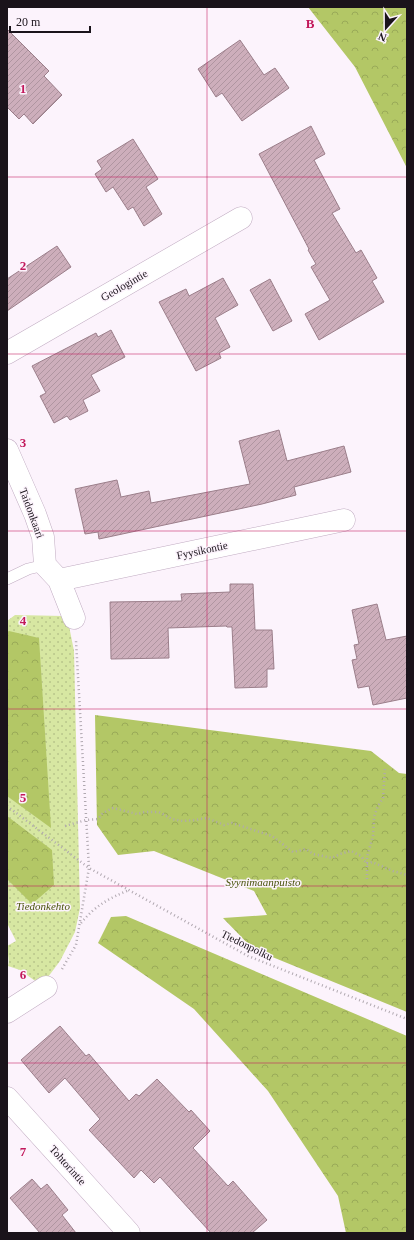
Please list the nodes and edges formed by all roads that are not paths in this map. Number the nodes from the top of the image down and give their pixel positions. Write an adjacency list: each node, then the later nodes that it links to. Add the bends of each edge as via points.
1 (241, 218): 2 (street, Geologintie)
2 (7, 352)
3 (7, 450): 5 (street, Taidonkaari, via 35,514)
4 (344, 520): 5 (street, Fyysikontie)
5 (52, 573): 6 (lane, via 28,569); 7 (street, Taidonkaari)
6 (7, 579)
7 (74, 618)
8 (46, 987): 9 (street)
9 (7, 1012)
10 (7, 1098): 11 (street, Tohtorintie)
11 (129, 1233)

